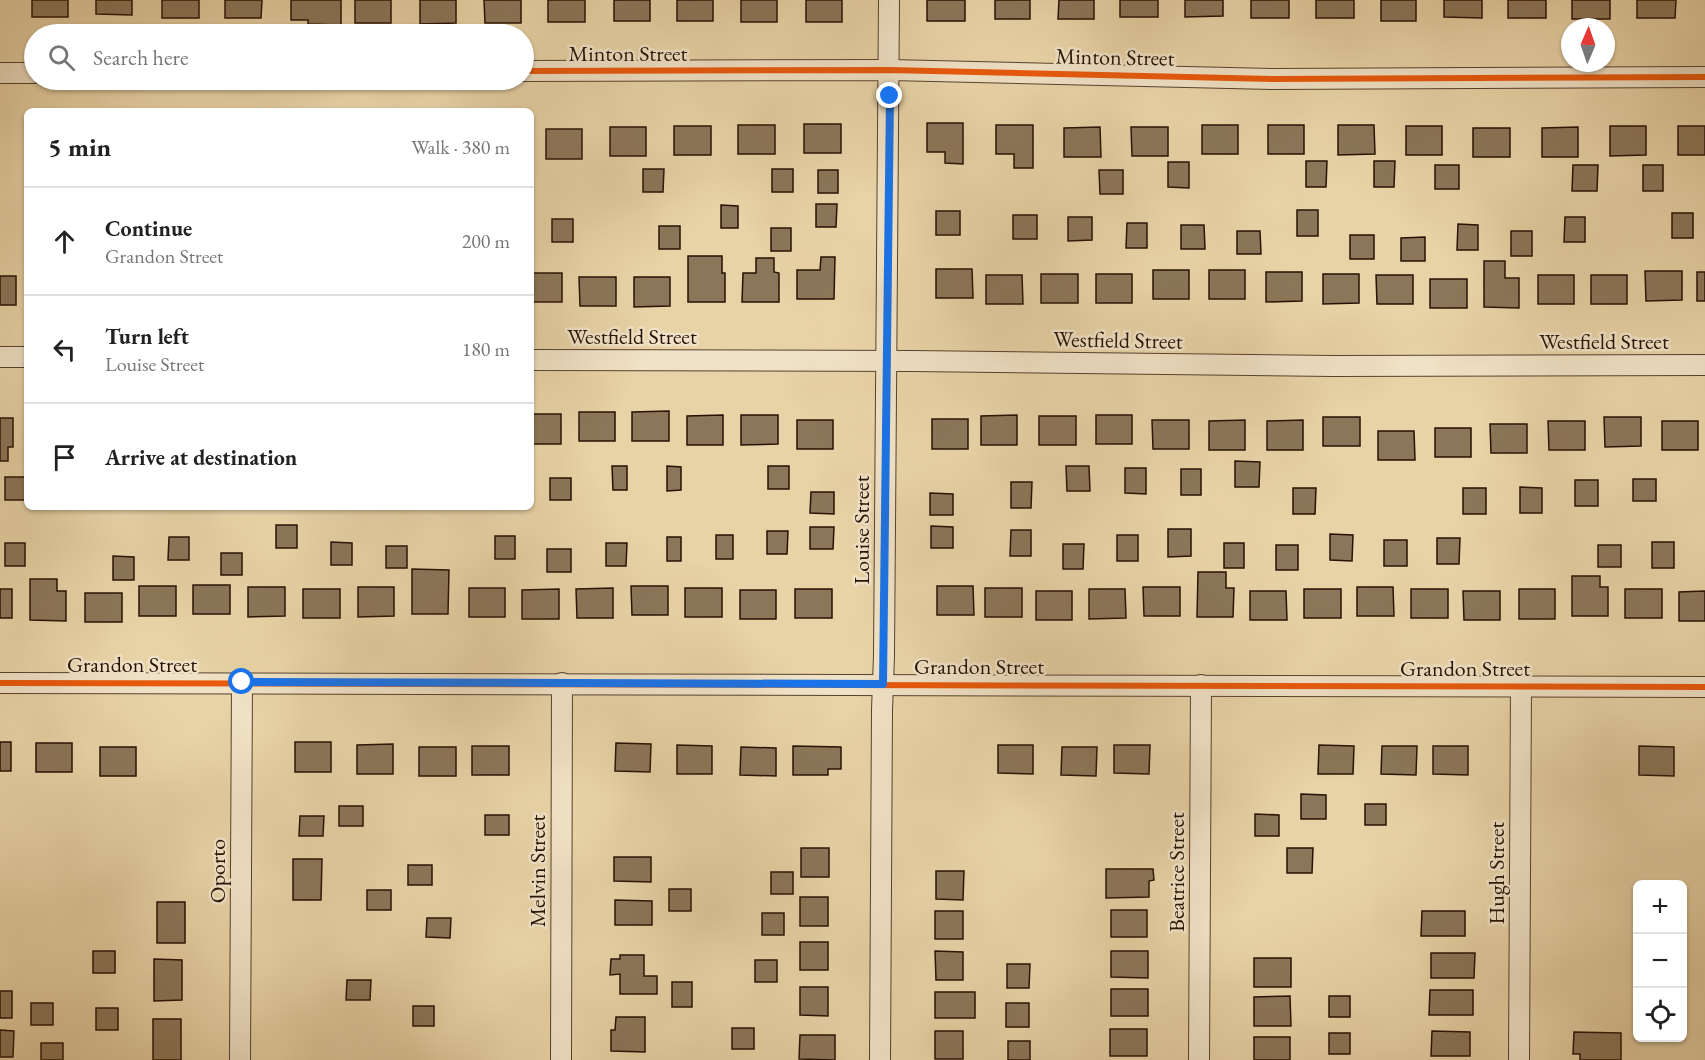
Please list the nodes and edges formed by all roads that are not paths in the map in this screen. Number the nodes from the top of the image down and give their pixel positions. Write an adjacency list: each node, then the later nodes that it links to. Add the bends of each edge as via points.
1 (890, 0): 2 (street, Louise Street)
2 (890, 70): 3 (street, Minton Street); 6 (street, Minton Street, via 1272,79); 10 (street, Louise Street)
3 (534, 71)
4 (0, 73): 5 (street)
5 (24, 73)
6 (1705, 77)
7 (0, 357): 8 (street)
8 (24, 357)
9 (534, 360): 10 (street, Westfield Street)
10 (886, 361): 11 (street, Westfield Street); 15 (street, Louise Street)
11 (1705, 365)
12 (0, 682): 13 (street, Grandon Street)
13 (242, 682): 14 (street, Grandon Street); 19 (street, Oporto)
14 (562, 683): 15 (street, Grandon Street); 20 (street, Melvin Street)
15 (883, 684): 16 (street, Grandon Street); 21 (street, Louise Street)
16 (1201, 685): 17 (street, Grandon Street); 22 (street, Beatrice Street)
17 (1521, 687): 18 (street, Grandon Street); 23 (street, Hugh Street)
18 (1705, 687)
19 (240, 1060)
20 (561, 1060)
21 (879, 1060)
22 (1199, 1060)
23 (1519, 1060)

